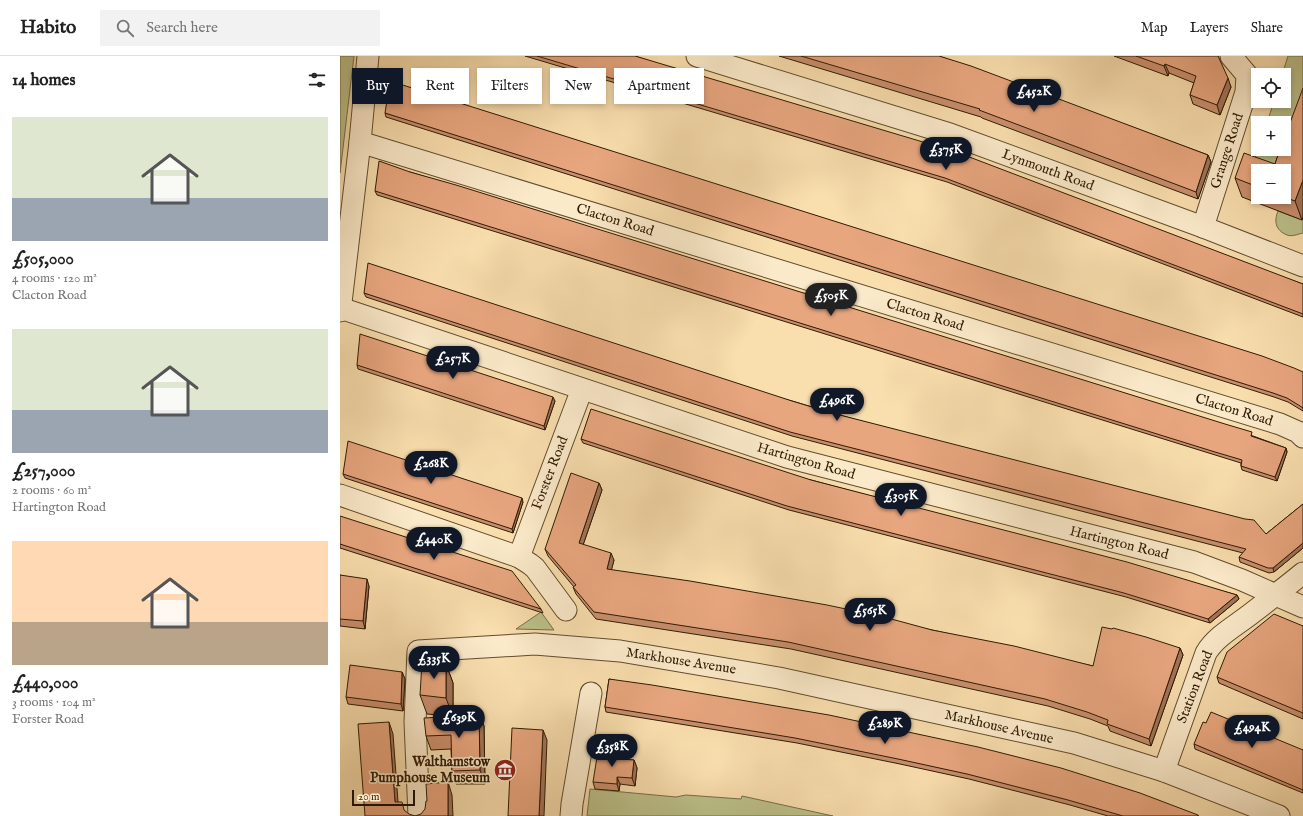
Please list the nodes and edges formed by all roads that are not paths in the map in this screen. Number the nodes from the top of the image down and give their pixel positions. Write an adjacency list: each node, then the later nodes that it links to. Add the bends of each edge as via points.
1 (368, 56): 4 (street)
2 (697, 56): 5 (street, Lynmouth Road, via 950,134)
3 (1231, 56): 5 (street, Grange Road, via 1247,75 1246,92)
4 (360, 142): 7 (street); 10 (street, Clacton Road, via 1280,424)
5 (1203, 227): 6 (street, Lynmouth Road)
6 (1303, 266)
7 (340, 308): 8 (street); 9 (street, Hartington Road)
8 (340, 311)
9 (582, 389): 12 (street, Forster Road); 14 (street, Hartington Road, via 787,457 1194,562)
10 (1303, 437)
11 (340, 494): 12 (street)
12 (519, 557): 16 (street, via 535,568)
13 (1303, 573): 14 (street, Station Road)
14 (1276, 596): 15 (street, Hartington Road); 18 (street, Station Road, via 1209,648)
15 (1303, 607)
16 (566, 610)
17 (591, 693): 20 (street)
18 (1164, 771): 19 (street, Markhouse Avenue, via 1074,744 779,678 620,651 535,644 418,651 415,722); 21 (street, Markhouse Avenue)
19 (419, 816)
20 (571, 816)
21 (1279, 816)

